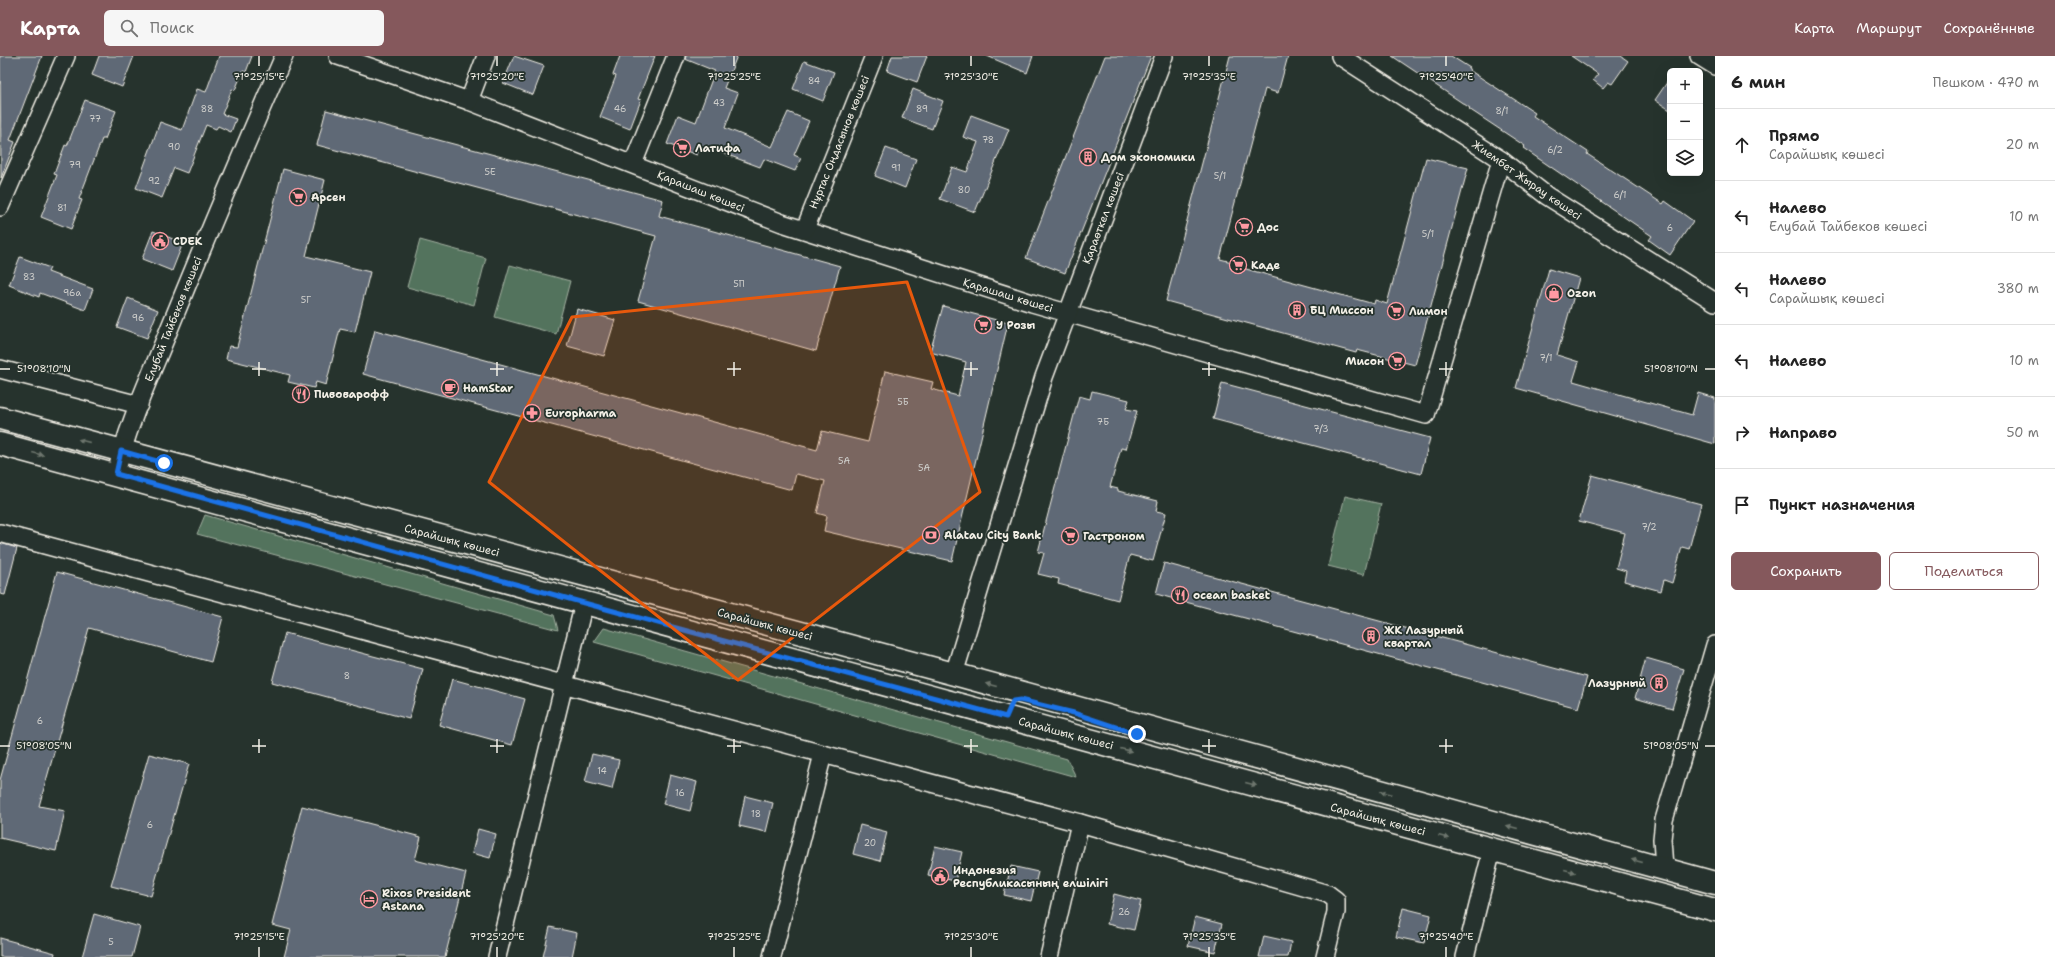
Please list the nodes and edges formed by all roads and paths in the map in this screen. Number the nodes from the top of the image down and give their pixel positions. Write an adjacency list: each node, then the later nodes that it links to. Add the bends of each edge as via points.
1 (66, 56): 14 (street)
2 (284, 56): 19 (street, Елубай Тайбеков көшесі)
3 (338, 56): 11 (street, Қарашаш көшесі)
4 (486, 56): 11 (street)
5 (676, 56): 13 (street)
6 (874, 56): 15 (street, Нұртас Оңдасынов көшесі)
7 (1164, 56): 17 (street, Қараөткел көшесі)
8 (1340, 56): 12 (street, Жиембет Жырау көшесі)
9 (1699, 56): 10 (street)
10 (1715, 66)
11 (469, 101): 13 (street, Қарашаш көшесі)
12 (1501, 160): 16 (street, Жиембет Жырау көшесі, via 1547,196); 17 (street, Қарашаш көшесі, via 1426,415)
13 (633, 164): 15 (street, Қарашаш көшесі, via 782,223)
14 (0, 207)
15 (805, 229): 17 (street, Қарашаш көшесі, via 970,284)
16 (1715, 302)
17 (1068, 312): 28 (street, Қараөткел көшесі, via 1044,377)
18 (0, 369): 19 (street)
19 (139, 405): 22 (street, Елубай Тайбеков көшесі)
20 (0, 418): 22 (main road, Сарайшық көшесі, one-way to 20)
21 (0, 444): 23 (main road, Сарайшық көшесі, one-way to 23)
22 (121, 451): 23 (street, Елубай Тайбеков көшесі); 28 (main road, Сарайшық көшесі)
23 (116, 474): 25 (main road, Сарайшық көшесі)
24 (0, 533): 29 (street)
25 (584, 603): 26 (main road, Сарайшық көшесі); 29 (street)
26 (708, 637): 28 (main road, via 731,635 940,689 946,687); 30 (main road, Сарайшық көшесі)
27 (1715, 645): 35 (street, via 1664,820)
28 (954, 674): 31 (main road, Сарайшық көшесі, one-way to 28)
29 (564, 684): 32 (street); 38 (street)
30 (1006, 717): 31 (main road, via 1013,701 1020,700 1074,713 1179,745); 34 (main road, Сарайшық көшесі, one-way to 34)
31 (1210, 745): 35 (main road, Сарайшық көшесі, one-way to 31)
32 (823, 754): 33 (street); 39 (street)
33 (1080, 823): 40 (street); 41 (street, via 1328,894 1336,900 1336,912)
34 (1492, 850): 37 (main road, Сарайшық көшесі, one-way to 37); 42 (street)
35 (1664, 868): 36 (main road, Сарайшық көшесі)
36 (1715, 883)
37 (1715, 910)
38 (497, 957)
39 (772, 957)
40 (1049, 957)
41 (1325, 957)
42 (1465, 957)

